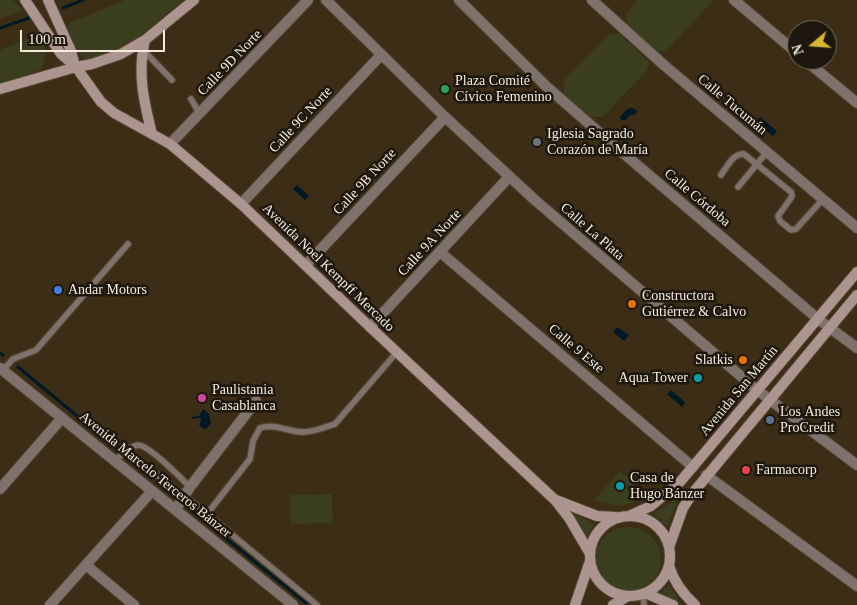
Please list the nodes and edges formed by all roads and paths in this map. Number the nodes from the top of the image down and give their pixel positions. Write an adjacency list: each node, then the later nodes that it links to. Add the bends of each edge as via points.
1 (48, 0): 12 (main road, Avenida Noel Kempff Mercado)
2 (194, 0): 9 (main road)
3 (308, 0): 18 (street, Calle 9D Norte)
4 (326, 0): 11 (street, Calle La Plata)
5 (459, 0): 35 (street, Calle Córdoba, via 547,87)
6 (592, 0): 22 (street, Calle Tucumán)
7 (734, 0): 10 (street)
8 (26, 1): 12 (main road, Avenida Noel Kempff Mercado, via 61,54)
9 (143, 44): 12 (main road, via 108,60); 14 (lane); 20 (main road, via 141,84)
10 (787, 45)
11 (381, 55): 19 (street, Calle La Plata); 28 (street, Calle 9C Norte)
12 (76, 67): 15 (main road); 20 (main road, Avenida Noel Kempff Mercado, via 101,102)
13 (818, 70): 17 (street)
14 (172, 80)
15 (0, 89)
16 (191, 99): 18 (lane)
17 (857, 103)
18 (200, 114): 21 (street, Calle 9D Norte)
19 (445, 118): 25 (street, Calle La Plata); 32 (street, Calle 9B Norte)
20 (152, 134): 21 (main road, Avenida Noel Kempff Mercado)
21 (170, 144): 28 (main road, Avenida Noel Kempff Mercado)
22 (767, 152): 23 (lane); 27 (street, Calle Tucumán)
23 (757, 165): 24 (lane, via 744,154 739,154 734,156); 26 (lane); 27 (lane, via 792,195 778,216 791,230 796,229)
24 (722, 175)
25 (509, 177): 31 (street, Calle 9A Norte); 41 (street, Calle La Plata)
26 (738, 188)
27 (823, 199): 29 (street, Calle Tucumán)
28 (241, 204): 32 (main road, Avenida Noel Kempff Mercado)
29 (857, 228)
30 (128, 244): 40 (lane, via 36,350 13,359)
31 (440, 252): 36 (street, Calle 9A Norte); 48 (street, Calle 9 Este)
32 (306, 265): 36 (main road, Avenida Noel Kempff Mercado)
33 (857, 272): 35 (main road, Avenida San Martín)
34 (857, 295): 37 (main road, Avenida San Martín)
35 (818, 319): 37 (street, Calle Córdoba); 41 (main road, Avenida San Martín)
36 (370, 327): 39 (main road, Avenida Noel Kempff Mercado)
37 (830, 328): 38 (street, Calle Córdoba); 42 (main road, Avenida San Martín)
38 (857, 348)
39 (397, 352): 53 (main road, Avenida Noel Kempff Mercado); 55 (lane, via 335,424 303,432 280,426 260,428 253,441 250,459)
40 (1, 369): 44 (street, Avenida Marcelo Terceros Bánzer)
41 (757, 390): 42 (street, Calle La Plata); 48 (main road, Avenida San Martín)
42 (770, 399): 47 (street, Calle La Plata); 49 (main road, Avenida San Martín)
43 (256, 401): 52 (street)
44 (62, 418): 46 (street, Avenida Marcelo Terceros Bánzer); 50 (street)
45 (127, 451): 46 (lane); 52 (lane); 52 (lane, via 143,446 162,460)
46 (115, 460): 51 (street, Avenida Marcelo Terceros Bánzer)
47 (857, 465)
48 (693, 467): 56 (main road, Avenida San Martín, via 651,506)
49 (706, 475): 58 (main road, Avenida San Martín, via 683,508); 62 (street)
50 (0, 489)
51 (152, 491): 54 (street, Avenida Marcelo Terceros Bánzer); 60 (street)
52 (187, 491): 54 (street); 55 (lane)
53 (555, 500): 57 (main road, Avenida Noel Kempff Mercado, via 597,516); 59 (main road, Avenida Noel Kempff Mercado)
54 (176, 510): 67 (street, Avenida Marcelo Terceros Bánzer)
55 (207, 514): 68 (lane)
56 (631, 515): 57 (main road); 58 (main road, via 656,525)
57 (618, 517): 59 (main road, via 598,530 592,540)
58 (669, 547): 61 (main road)
59 (590, 556): 64 (main road, via 592,572 598,582); 69 (main road)
60 (86, 565): 65 (street); 66 (street)
61 (669, 566): 63 (main road, via 656,587); 72 (main road, via 674,581)
62 (857, 586)
63 (644, 593): 64 (main road); 70 (lane); 71 (main road)
64 (620, 600)
65 (50, 605)
66 (134, 605)
67 (293, 605)
68 (317, 605)
69 (575, 605)
70 (644, 605)
71 (673, 605)
72 (695, 605)

